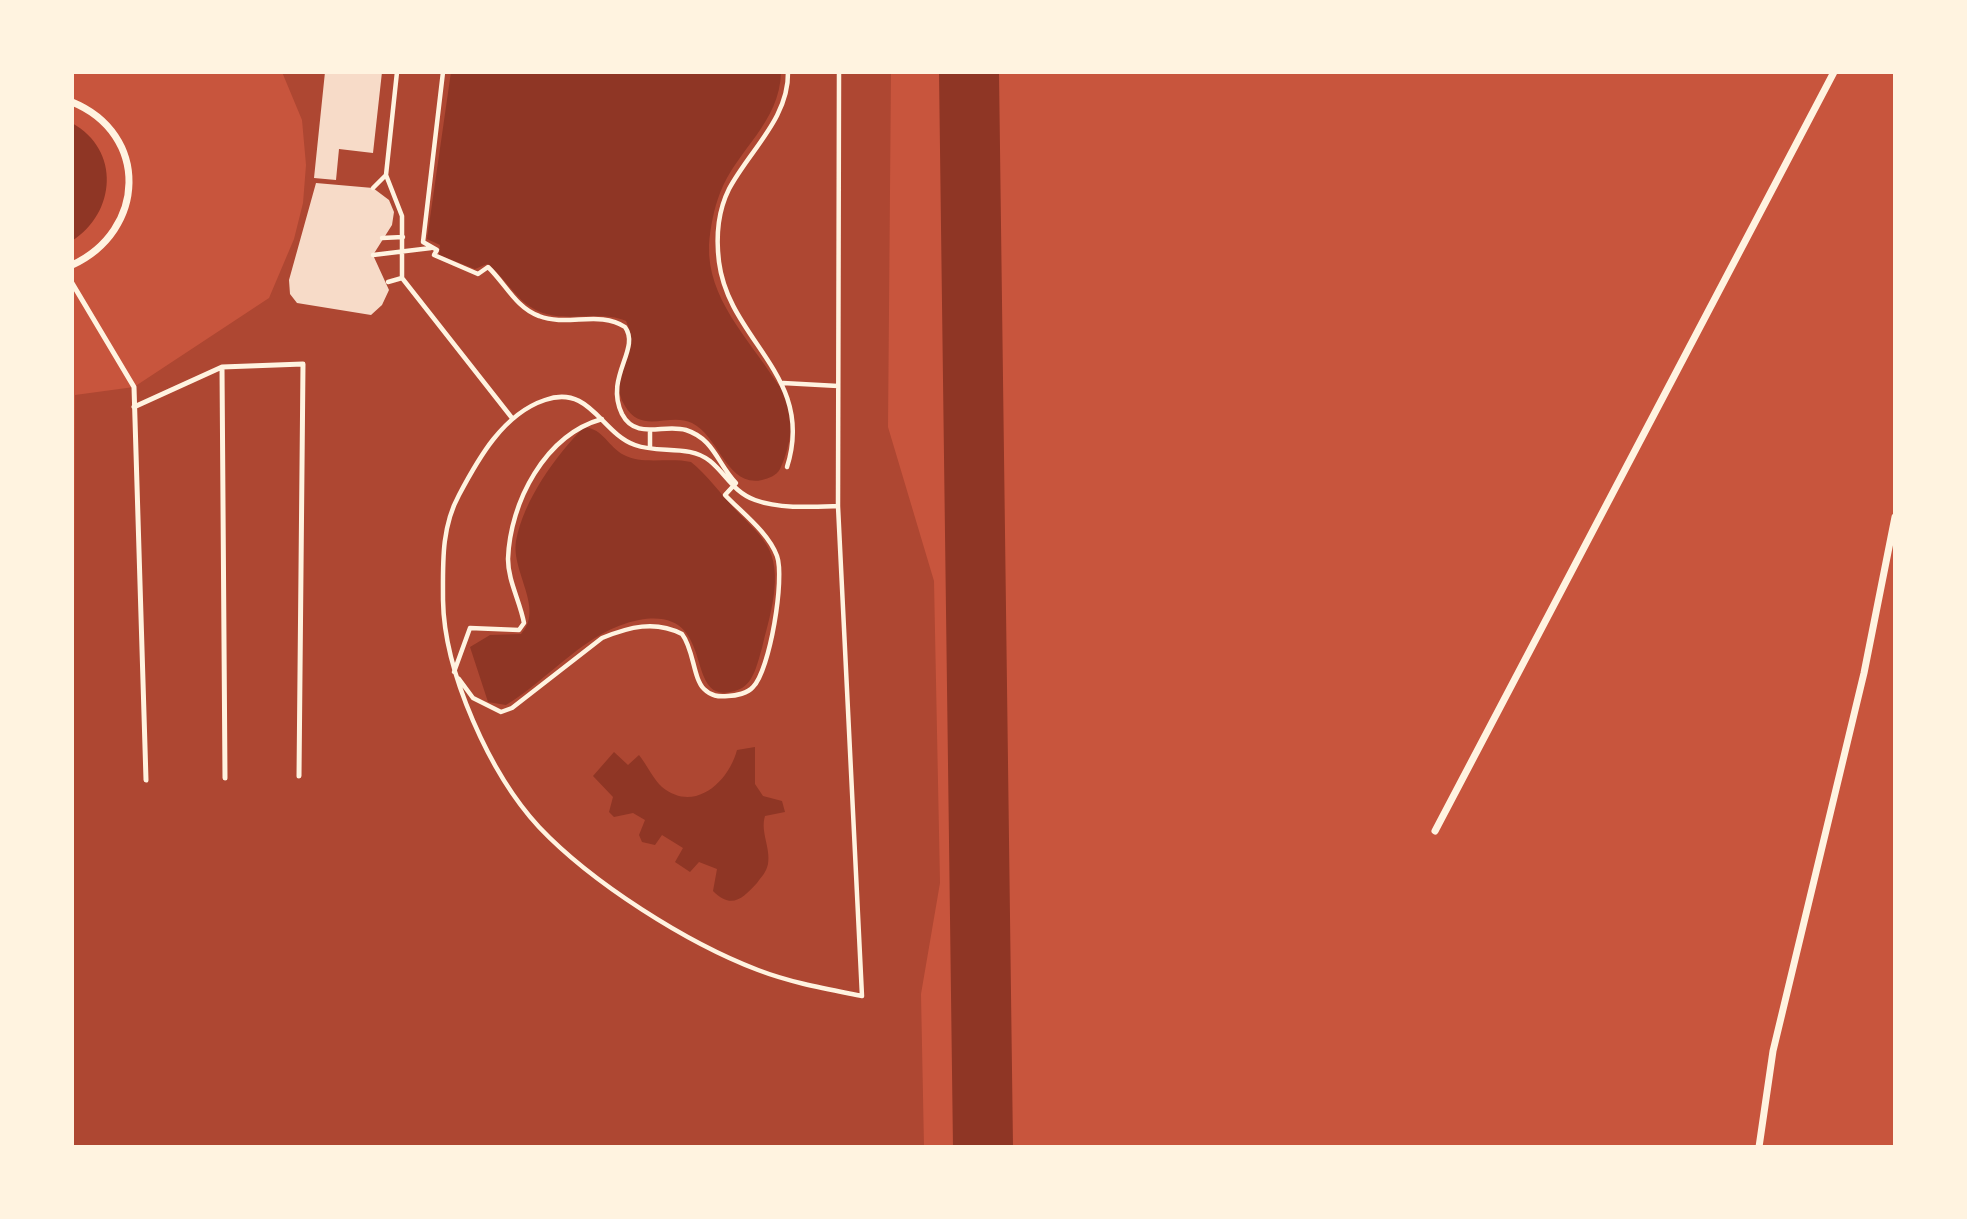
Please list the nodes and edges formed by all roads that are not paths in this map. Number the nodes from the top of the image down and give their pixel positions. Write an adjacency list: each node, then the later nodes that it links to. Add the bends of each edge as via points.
1 (1834, 72): 11 (street)
2 (72, 102): 3 (street, via 92,110 114,134 128,165 127,209 111,239 92,256)
3 (72, 265)
4 (72, 283): 6 (lane, via 134,387)
5 (222, 367): 6 (lane); 8 (lane, via 303,364); 9 (lane)
6 (134, 407): 10 (lane)
7 (1895, 517): 12 (street, via 1864,673 1773,1051)
8 (299, 776)
9 (225, 778)
10 (146, 780)
11 (1435, 831)
12 (1759, 1147)

